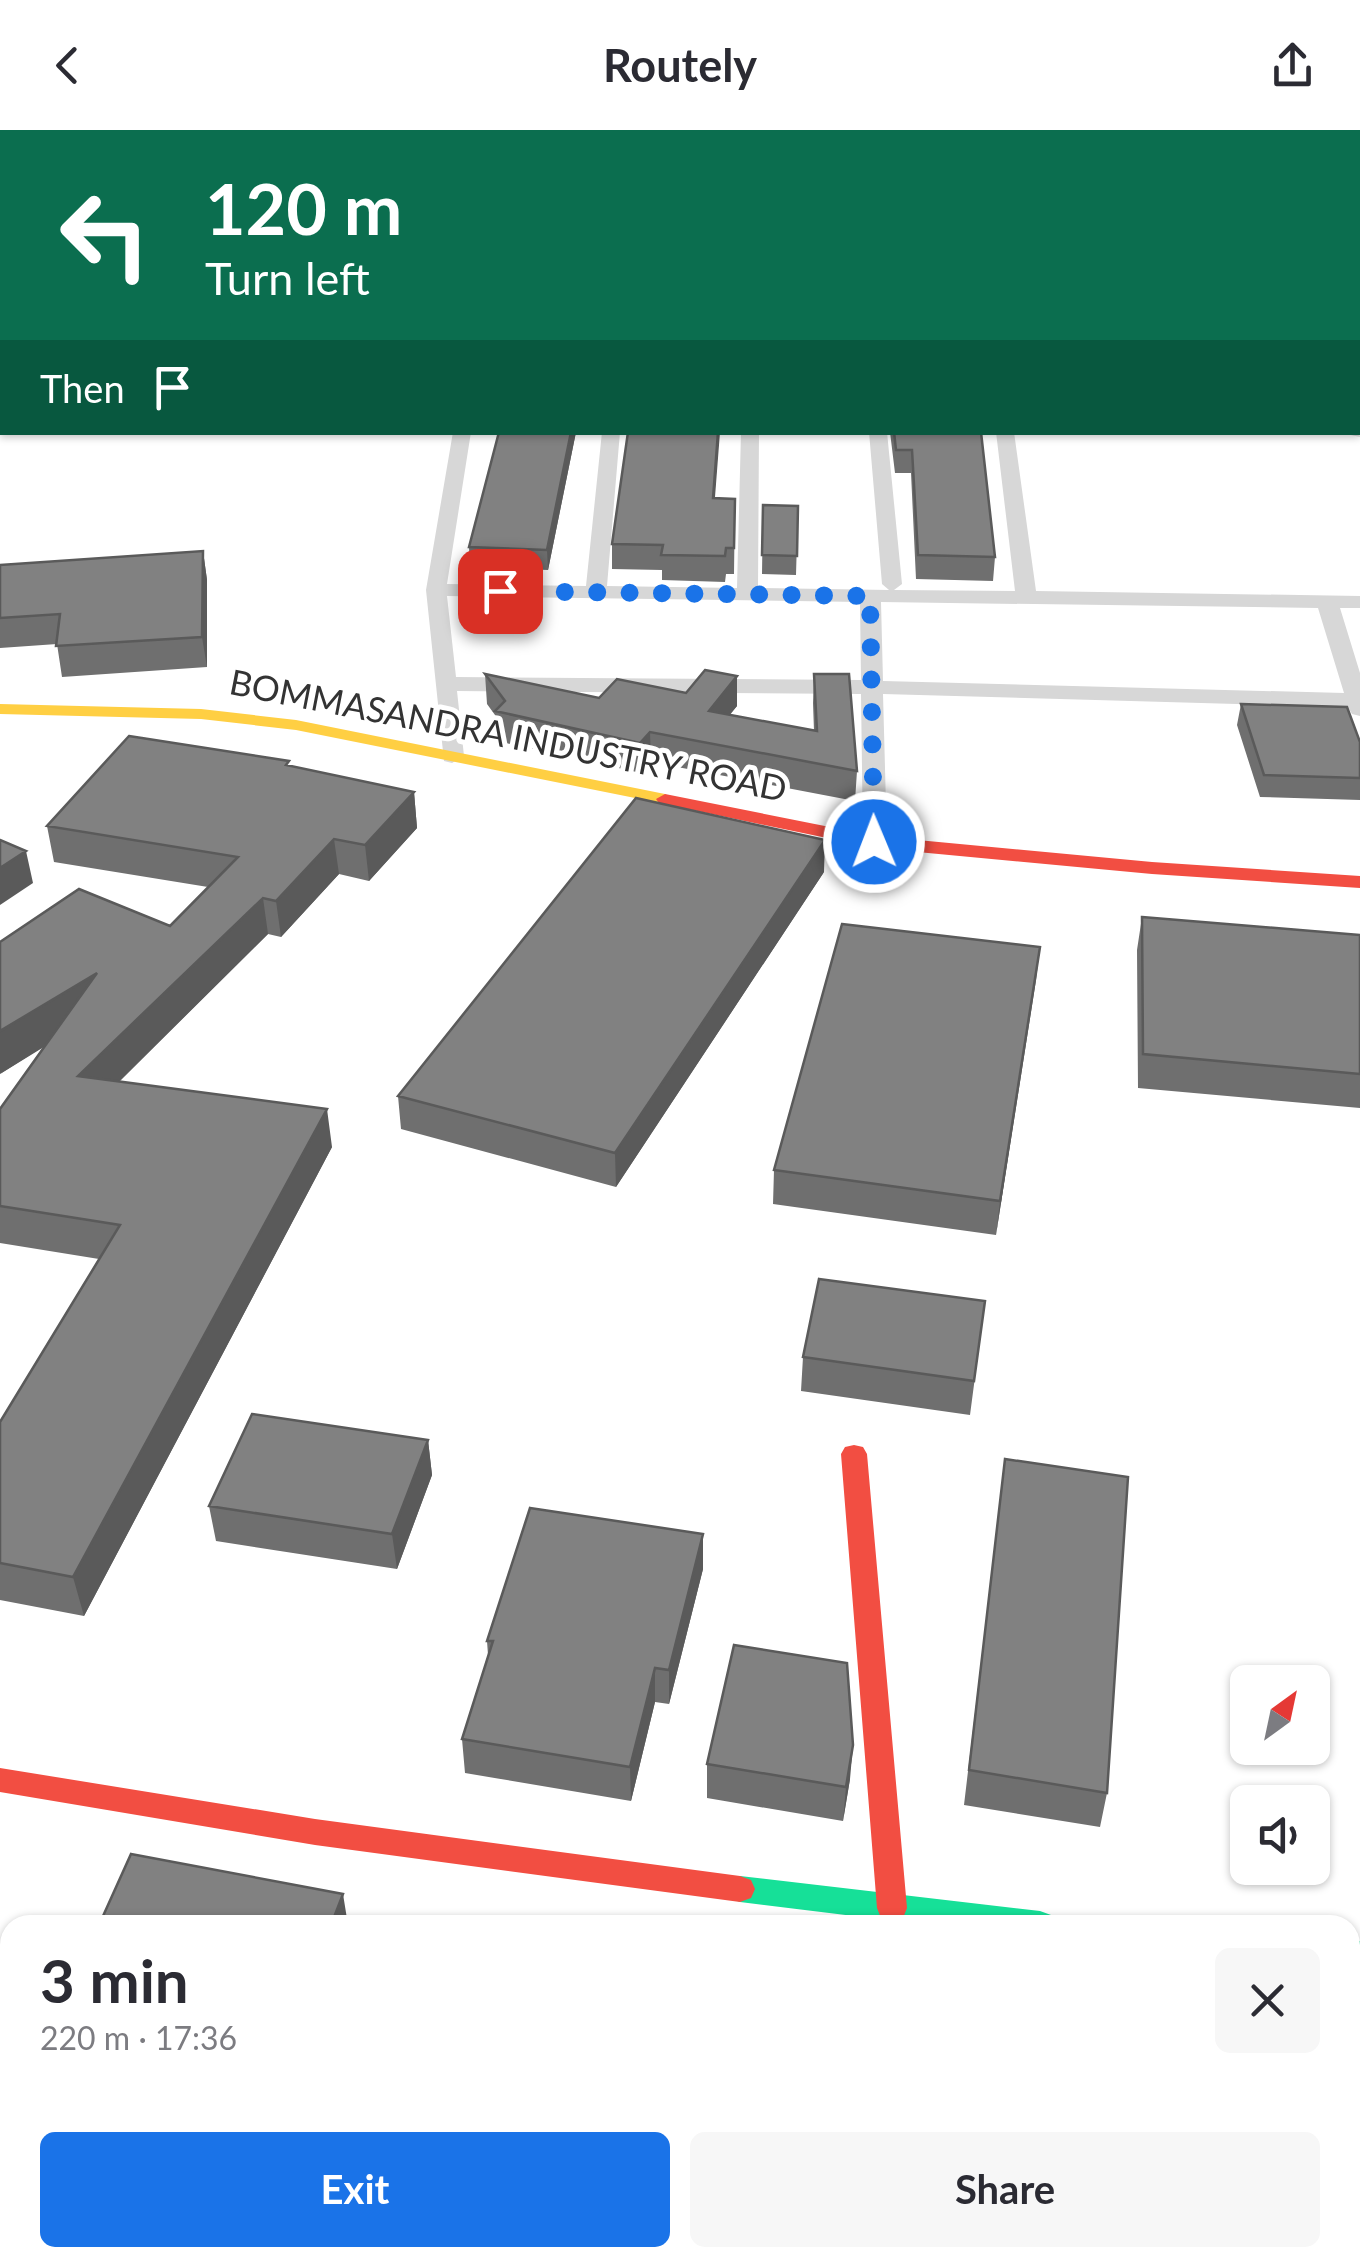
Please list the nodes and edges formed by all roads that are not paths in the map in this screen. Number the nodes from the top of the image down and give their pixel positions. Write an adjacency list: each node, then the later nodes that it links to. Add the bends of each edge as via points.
1 (462, 435): 7 (street)
2 (611, 435): 8 (street)
3 (750, 435): 9 (street)
4 (878, 435): 6 (street)
5 (1006, 435): 11 (street)
6 (892, 584)
7 (436, 590): 8 (street); 14 (street)
8 (596, 592): 9 (street)
9 (747, 594): 10 (street)
10 (870, 596): 11 (street); 15 (street)
11 (1026, 596): 12 (street)
12 (1327, 601): 13 (street); 16 (street)
13 (1360, 602)
14 (445, 684): 15 (street); 18 (street)
15 (871, 686): 16 (street); 19 (street)
16 (1359, 705)
17 (0, 709): 18 (street, BOMMASANDRA INDUSTRY ROAD, via 201,714)
18 (452, 756): 19 (street, BOMMASANDRA INDUSTRY ROAD)
19 (874, 842): 20 (street, BOMMASANDRA INDUSTRY ROAD)
20 (1360, 882)
21 (854, 1454): 23 (street)
22 (0, 1780): 23 (street, via 334,1834)
23 (892, 1908): 24 (street)
24 (953, 1915)

